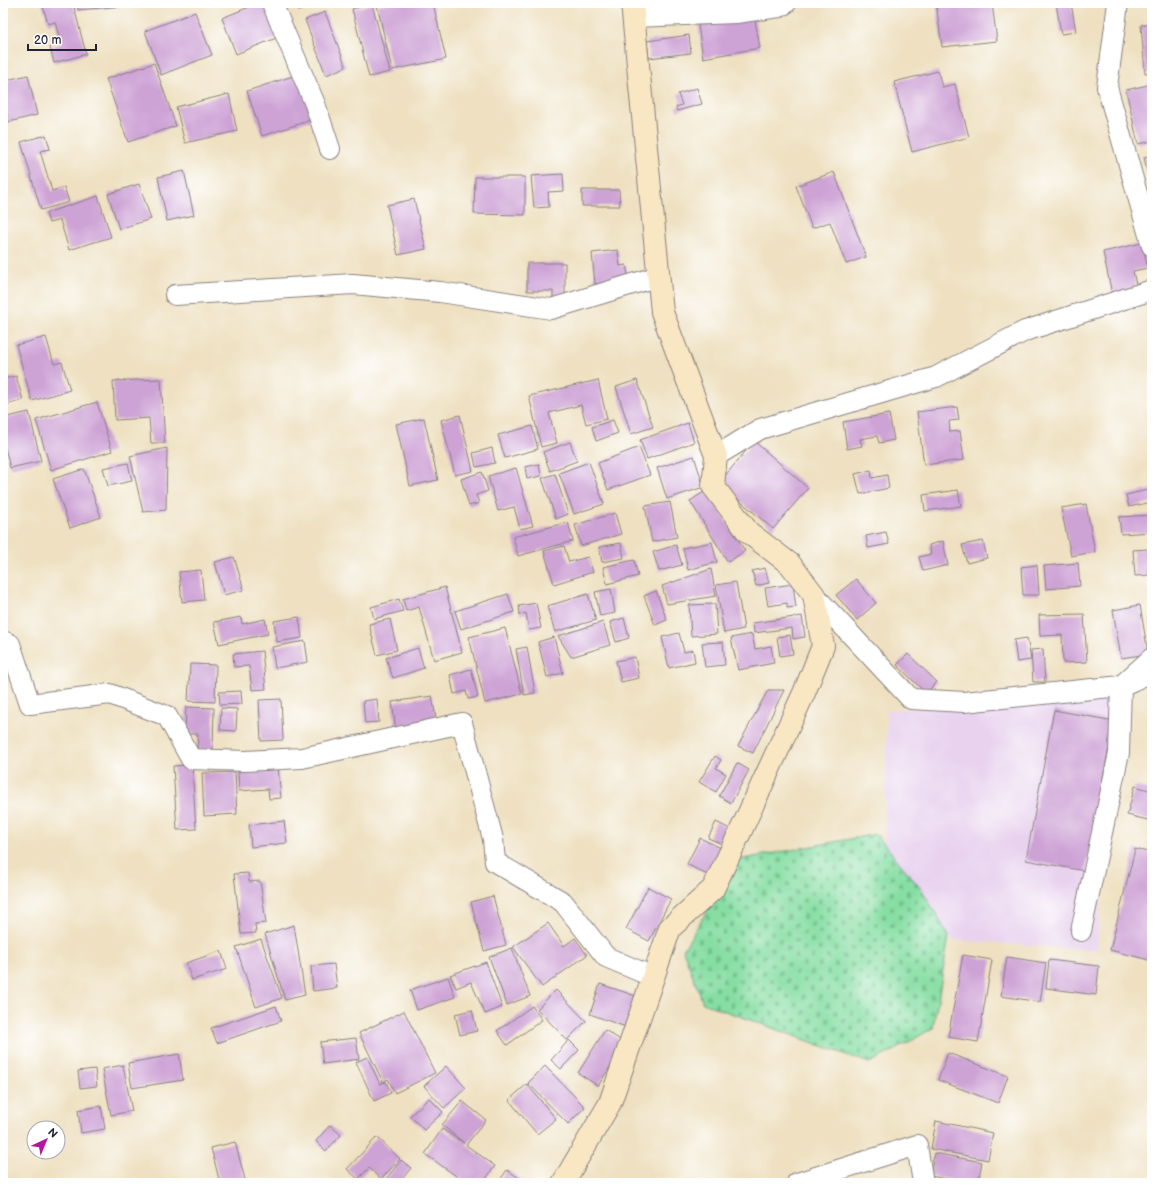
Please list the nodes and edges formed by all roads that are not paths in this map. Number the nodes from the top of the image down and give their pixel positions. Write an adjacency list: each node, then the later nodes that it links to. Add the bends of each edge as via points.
1 (272, 3): 5 (street, via 315,104)
2 (786, 3): 4 (street, via 780,7 736,13)
3 (1118, 3): 6 (street, via 1106,87)
4 (633, 10): 7 (street)
5 (330, 149)
6 (1152, 246)
7 (659, 276): 9 (street, via 551,309 440,292 353,284); 10 (street, via 662,312)
8 (1152, 290): 10 (street, via 1025,331 936,377 760,429)
9 (175, 295)
10 (716, 456): 11 (street, via 713,486 748,532 790,564)
11 (814, 595): 15 (street, via 911,699 964,702); 17 (street, via 823,646 804,693 713,889 670,928)
12 (3, 641): 17 (street, via 10,644 30,704 110,694 167,716 191,759 245,761 302,758 462,723 493,839 495,862 563,902 606,957)
13 (1152, 658): 15 (street)
14 (1152, 672): 15 (street)
15 (1121, 686): 16 (street, via 1119,753)
16 (1081, 931)
17 (653, 977): 18 (street, via 610,1103)
18 (563, 1183)
19 (797, 1183): 20 (street, via 917,1145)
20 (923, 1183)

